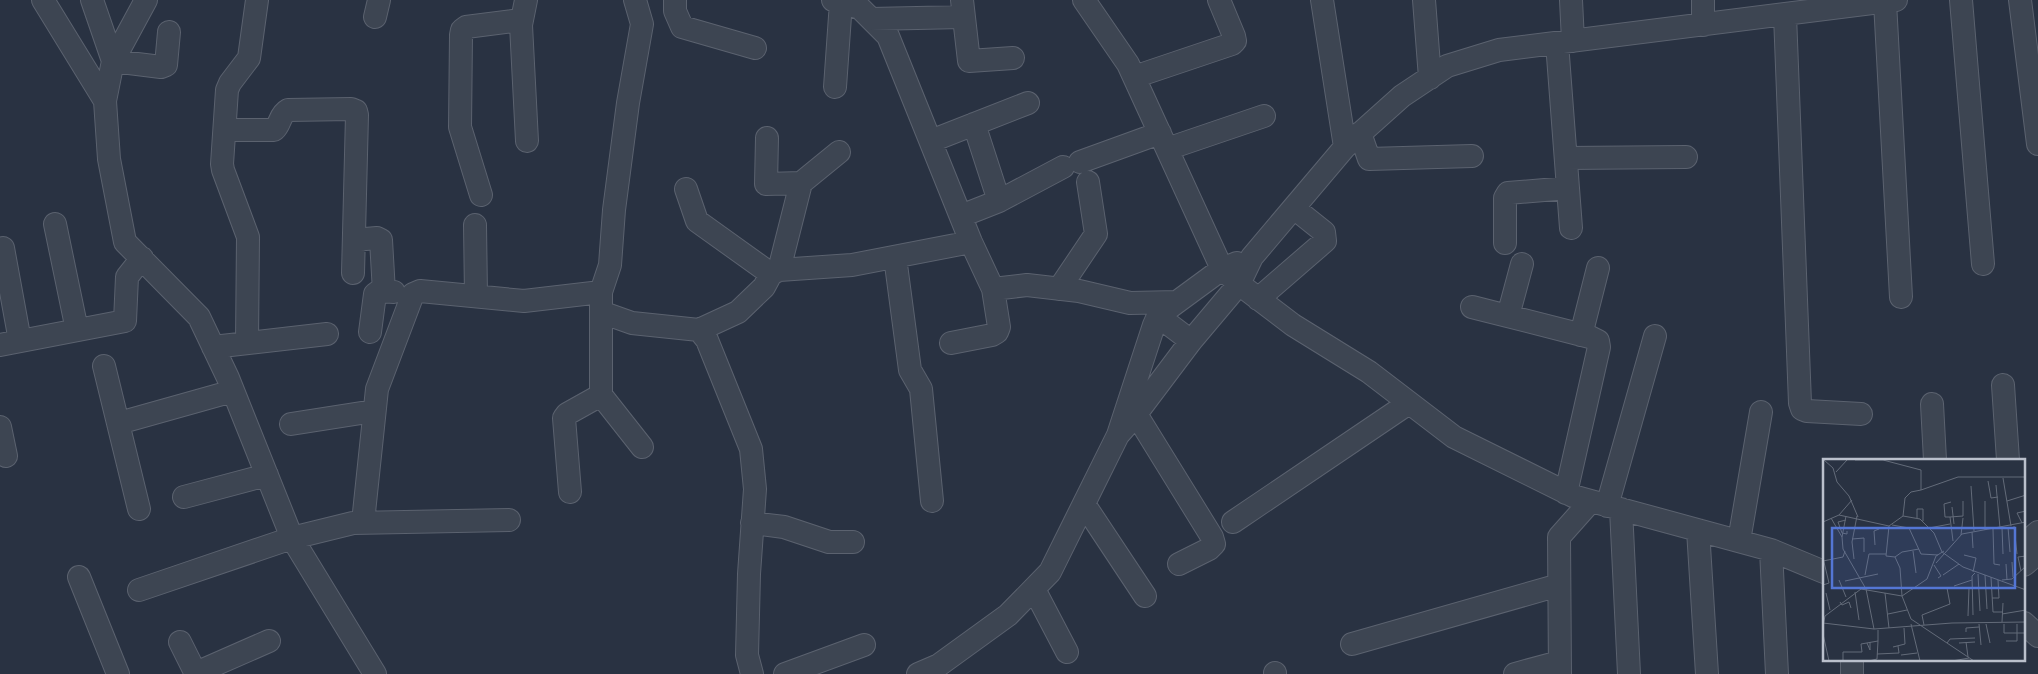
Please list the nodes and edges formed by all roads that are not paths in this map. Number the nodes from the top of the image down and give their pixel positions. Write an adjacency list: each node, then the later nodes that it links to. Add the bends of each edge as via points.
1 (43, 0): 30 (street)
2 (92, 0): 26 (street)
3 (146, 0): 26 (street)
4 (257, 0): 35 (street, via 249,58 228,90)
5 (635, 0): 78 (street, via 642,24 628,103 610,265)
6 (675, 0): 24 (street, via 675,11 682,27)
7 (1084, 0): 27 (street)
8 (1219, 0): 27 (street, via 1234,36 1232,44)
9 (1322, 0): 37 (street)
10 (1424, 0): 28 (street)
11 (1571, 0): 23 (street)
12 (1703, 0): 21 (street)
13 (1961, 0): 65 (street)
14 (2020, 0): 33 (street)
15 (837, 1): 20 (street, via 860,8); 29 (street)
16 (1877, 2): 19 (street); 76 (street)
17 (962, 9): 20 (street); 25 (street, via 969,61)
18 (524, 10): 38 (street); 50 (street, via 462,30 460,127)
19 (1785, 15): 21 (street); 105 (street, via 1800,403 1807,411)
20 (870, 19): 39 (street, via 888,36)
21 (1703, 25): 23 (street)
22 (169, 32): 26 (street, via 166,65)
23 (1565, 42): 28 (street, via 1499,50 1447,66); 45 (street)
24 (755, 48)
25 (1013, 58)
26 (113, 61): 30 (street)
27 (1134, 77): 40 (street)
28 (1430, 78): 37 (street, via 1402,96)
29 (835, 87)
30 (105, 101): 63 (street, via 109,159 125,242)
31 (1028, 103): 34 (street)
32 (1264, 116): 40 (street)
33 (2037, 117): 41 (street)
34 (974, 124): 39 (street); 51 (street)
35 (225, 130): 57 (street, via 274,130 280,116 288,110 356,111); 90 (street, via 223,170 248,237)
36 (767, 138): 47 (street, via 766,184)
37 (1352, 140): 43 (street, via 1369,159); 52 (street)
38 (526, 141)
39 (931, 141): 53 (street)
40 (1164, 141): 46 (street); 67 (street)
41 (2038, 144)
42 (839, 152): 47 (street)
43 (1472, 156)
44 (1686, 157): 45 (street)
45 (1566, 158): 48 (street)
46 (1077, 171): 51 (street); 72 (street, via 1096,234)
47 (801, 183): 68 (street)
48 (1568, 188): 56 (street); 59 (street, via 1508,193)
49 (686, 189): 68 (street, via 697,221)
50 (481, 195)
51 (999, 201): 53 (street)
52 (1294, 208): 62 (street); 77 (street, via 1324,232 1325,241)
53 (961, 216): 58 (street)
54 (55, 224): 83 (street)
55 (475, 225): 75 (street)
56 (1570, 228)
57 (354, 240): 69 (street); 73 (street, via 381,240)
58 (971, 242): 61 (street); 71 (street)
59 (1505, 243)
60 (3, 248): 92 (street)
61 (895, 257): 68 (street, via 852,265); 118 (street, via 910,370 921,389)
62 (1252, 257): 67 (street); 70 (street)
63 (142, 258): 83 (street, via 127,277 125,321); 94 (street, via 198,317)
64 (1522, 264): 82 (street)
65 (1983, 264)
66 (1598, 268): 87 (street)
67 (1222, 269): 70 (street); 79 (street)
68 (775, 272): 84 (street, via 738,312)
69 (353, 273)
70 (1239, 284): 77 (street); 89 (street)
71 (993, 289): 72 (street, via 1027,285); 93 (street, via 997,332)
72 (1059, 289): 79 (street, via 1130,303)
73 (384, 292): 74 (street); 85 (street, via 375,294)
74 (413, 294): 75 (street, via 420,291); 102 (street, via 380,378)
75 (476, 295): 78 (street, via 524,301)
76 (1901, 297)
77 (1258, 299): 100 (street, via 1369,372)
78 (601, 302): 84 (street, via 632,323); 99 (street)
79 (1178, 302): 81 (street)
80 (1472, 307): 82 (street)
81 (1158, 316): 89 (street); 91 (street)
82 (1508, 316): 87 (street)
83 (77, 330): 92 (street)
84 (699, 330): 125 (street, via 707,340 751,449 755,488)
85 (370, 332)
86 (328, 334): 90 (street)
87 (1581, 335): 116 (street, via 1598,341 1599,347)
88 (1656, 336): 120 (street)
89 (1191, 341): 95 (street)
90 (247, 342): 94 (street)
91 (1148, 342): 95 (street); 109 (street)
92 (10, 343)
93 (951, 343)
94 (213, 347): 98 (street)
95 (1176, 360): 104 (street)
96 (104, 366): 106 (street)
97 (2003, 385): 113 (street)
98 (234, 391): 106 (street); 114 (street)
99 (601, 395): 110 (street); 115 (street, via 564,418)
100 (1409, 403): 116 (street, via 1454,437); 124 (street)
101 (1932, 404): 112 (street)
102 (374, 411): 107 (street); 123 (street)
103 (1760, 412): 129 (street)
104 (1136, 414): 109 (street); 135 (street, via 1212,537 1214,544 1209,549)
105 (1861, 414)
106 (119, 423): 121 (street)
107 (291, 424)
108 (0, 427): 111 (street)
109 (1118, 435): 119 (street)
110 (642, 447)
111 (6, 456)
112 (1935, 459)
113 (2008, 459)
114 (267, 475): 117 (street); 128 (street)
115 (570, 492)
116 (1566, 492): 120 (street)
117 (184, 497)
118 (932, 501)
119 (1084, 504): 139 (street, via 1050,572); 141 (street)
120 (1606, 505): 126 (street); 138 (street, via 1559,537); 157 (street)
121 (139, 509)
122 (509, 520): 123 (street)
123 (363, 522): 128 (street)
124 (1233, 522)
125 (752, 524): 130 (street, via 784,527 829,542); 154 (street, via 747,654)
126 (1698, 530): 129 (street); 158 (street)
127 (2038, 532): 131 (street)
128 (292, 538): 140 (street); 153 (street)
129 (1740, 541): 132 (street)
130 (853, 542)
131 (2026, 542)
132 (1771, 550): 136 (street); 159 (street)
133 (2038, 553): 134 (street)
134 (2026, 563)
135 (1179, 564)
136 (1823, 572)
137 (79, 577): 151 (street)
138 (1559, 586): 146 (street); 149 (street)
139 (1034, 589): 148 (street); 156 (street, via 1008,615 938,665)
140 (138, 590)
141 (1145, 596)
142 (2026, 625): 143 (street)
143 (2038, 636)
144 (269, 641): 152 (street)
145 (180, 642): 152 (street)
146 (1352, 644)
147 (864, 645): 155 (street)
148 (1067, 652)
149 (1559, 668): 150 (street)
150 (1519, 673)
151 (118, 674)
152 (196, 674)
153 (375, 674)
154 (752, 674)
155 (785, 674)
156 (918, 674)
157 (1629, 674)
158 (1706, 674)
159 (1777, 674)

